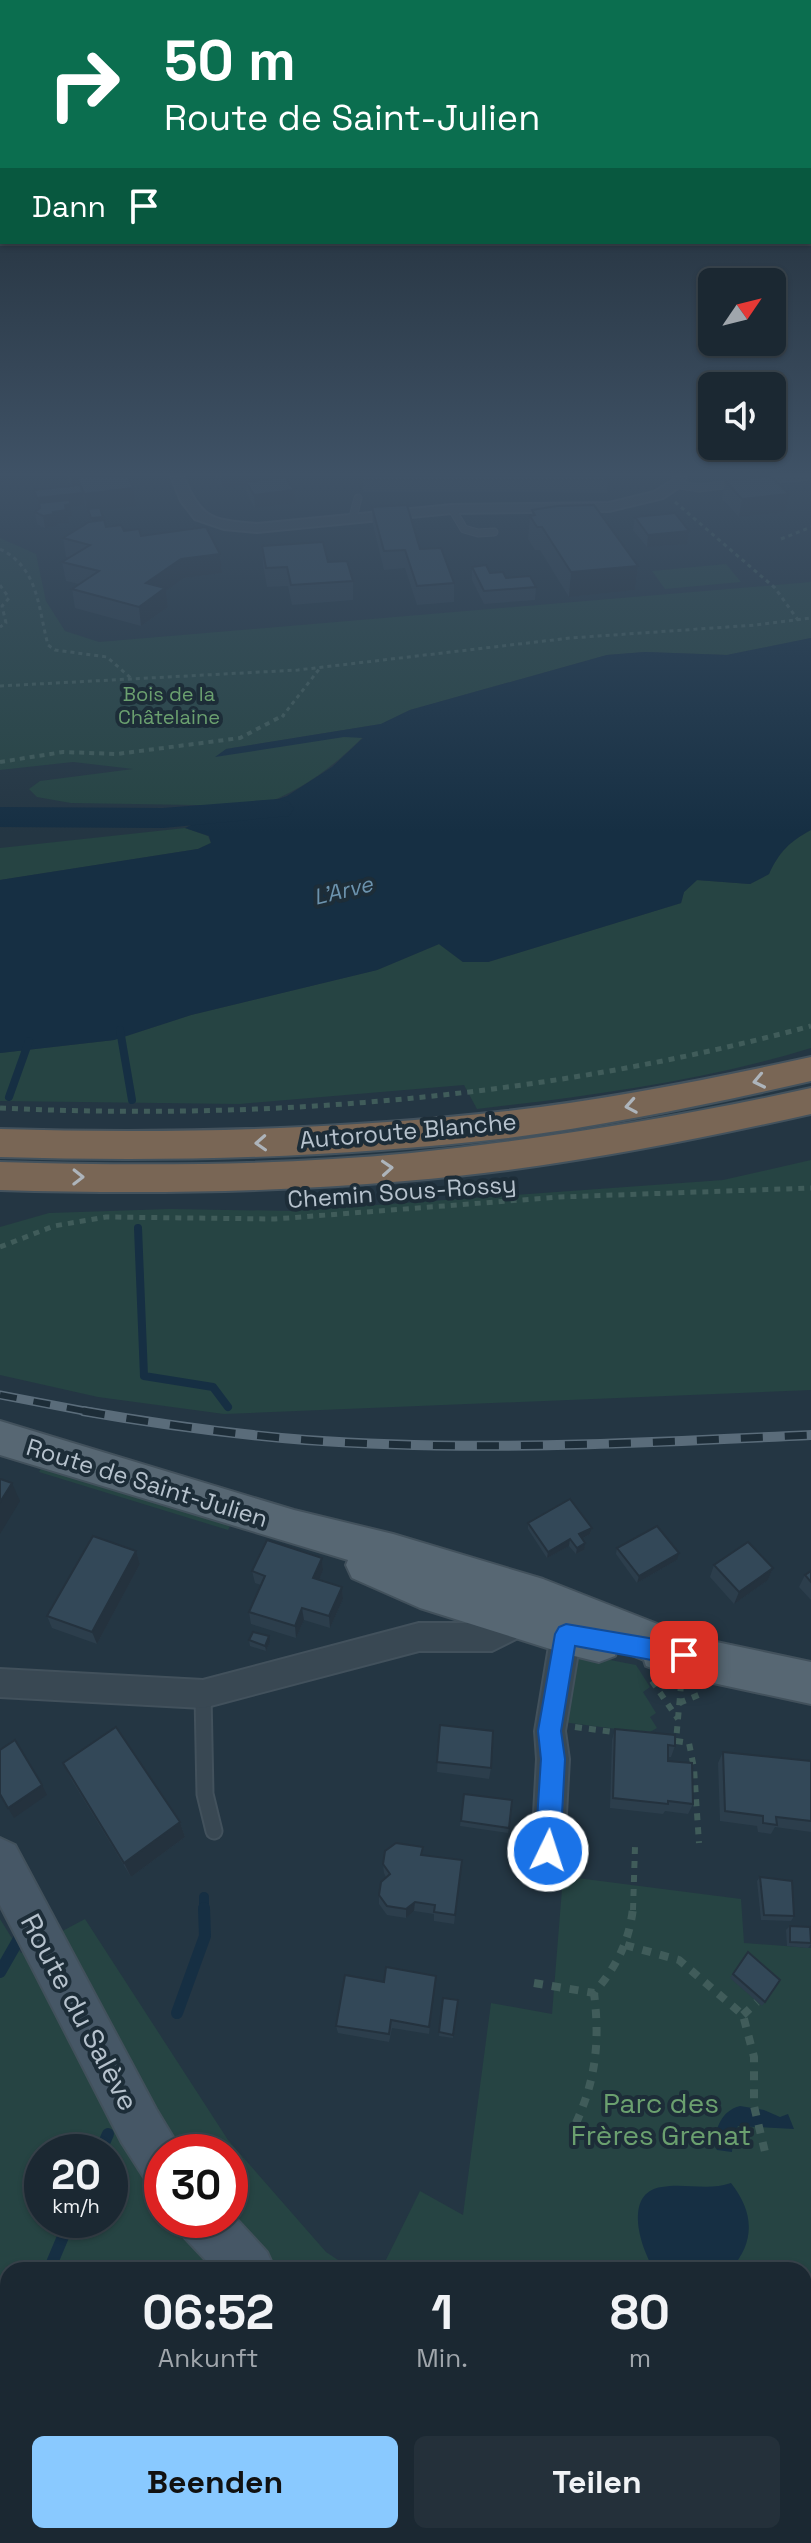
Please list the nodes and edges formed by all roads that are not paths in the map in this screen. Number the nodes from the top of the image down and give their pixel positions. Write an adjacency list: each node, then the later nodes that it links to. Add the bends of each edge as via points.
1 (811, 1069): 3 (highway, Autoroute Blanche, one-way to 3, via 630,1106 440,1131 218,1145)
2 (811, 1103): 4 (highway, Autoroute Blanche, one-way to 2, via 241,1177 410,1167 556,1149)
3 (0, 1143)
4 (0, 1176)
5 (0, 1438): 6 (main road, Route de Saint-Julien)
6 (294, 1528): 7 (main road, Route de Saint-Julien, via 410,1584); 8 (main road, Route de Saint-Julien, via 393,1553)
7 (513, 1617): 8 (main road, Route de Saint-Julien); 11 (street, via 492,1637 419,1637)
8 (569, 1622): 10 (main road, Route de Saint-Julien, via 672,1671); 13 (street, via 550,1724)
9 (0, 1683): 11 (street)
10 (811, 1683)
11 (203, 1694): 12 (lane, via 205,1794)
12 (214, 1831)
13 (548, 1851)
14 (0, 1860): 15 (street, Route du Salève)
15 (144, 2134)
16 (220, 2238): 17 (street)
17 (242, 2262)

